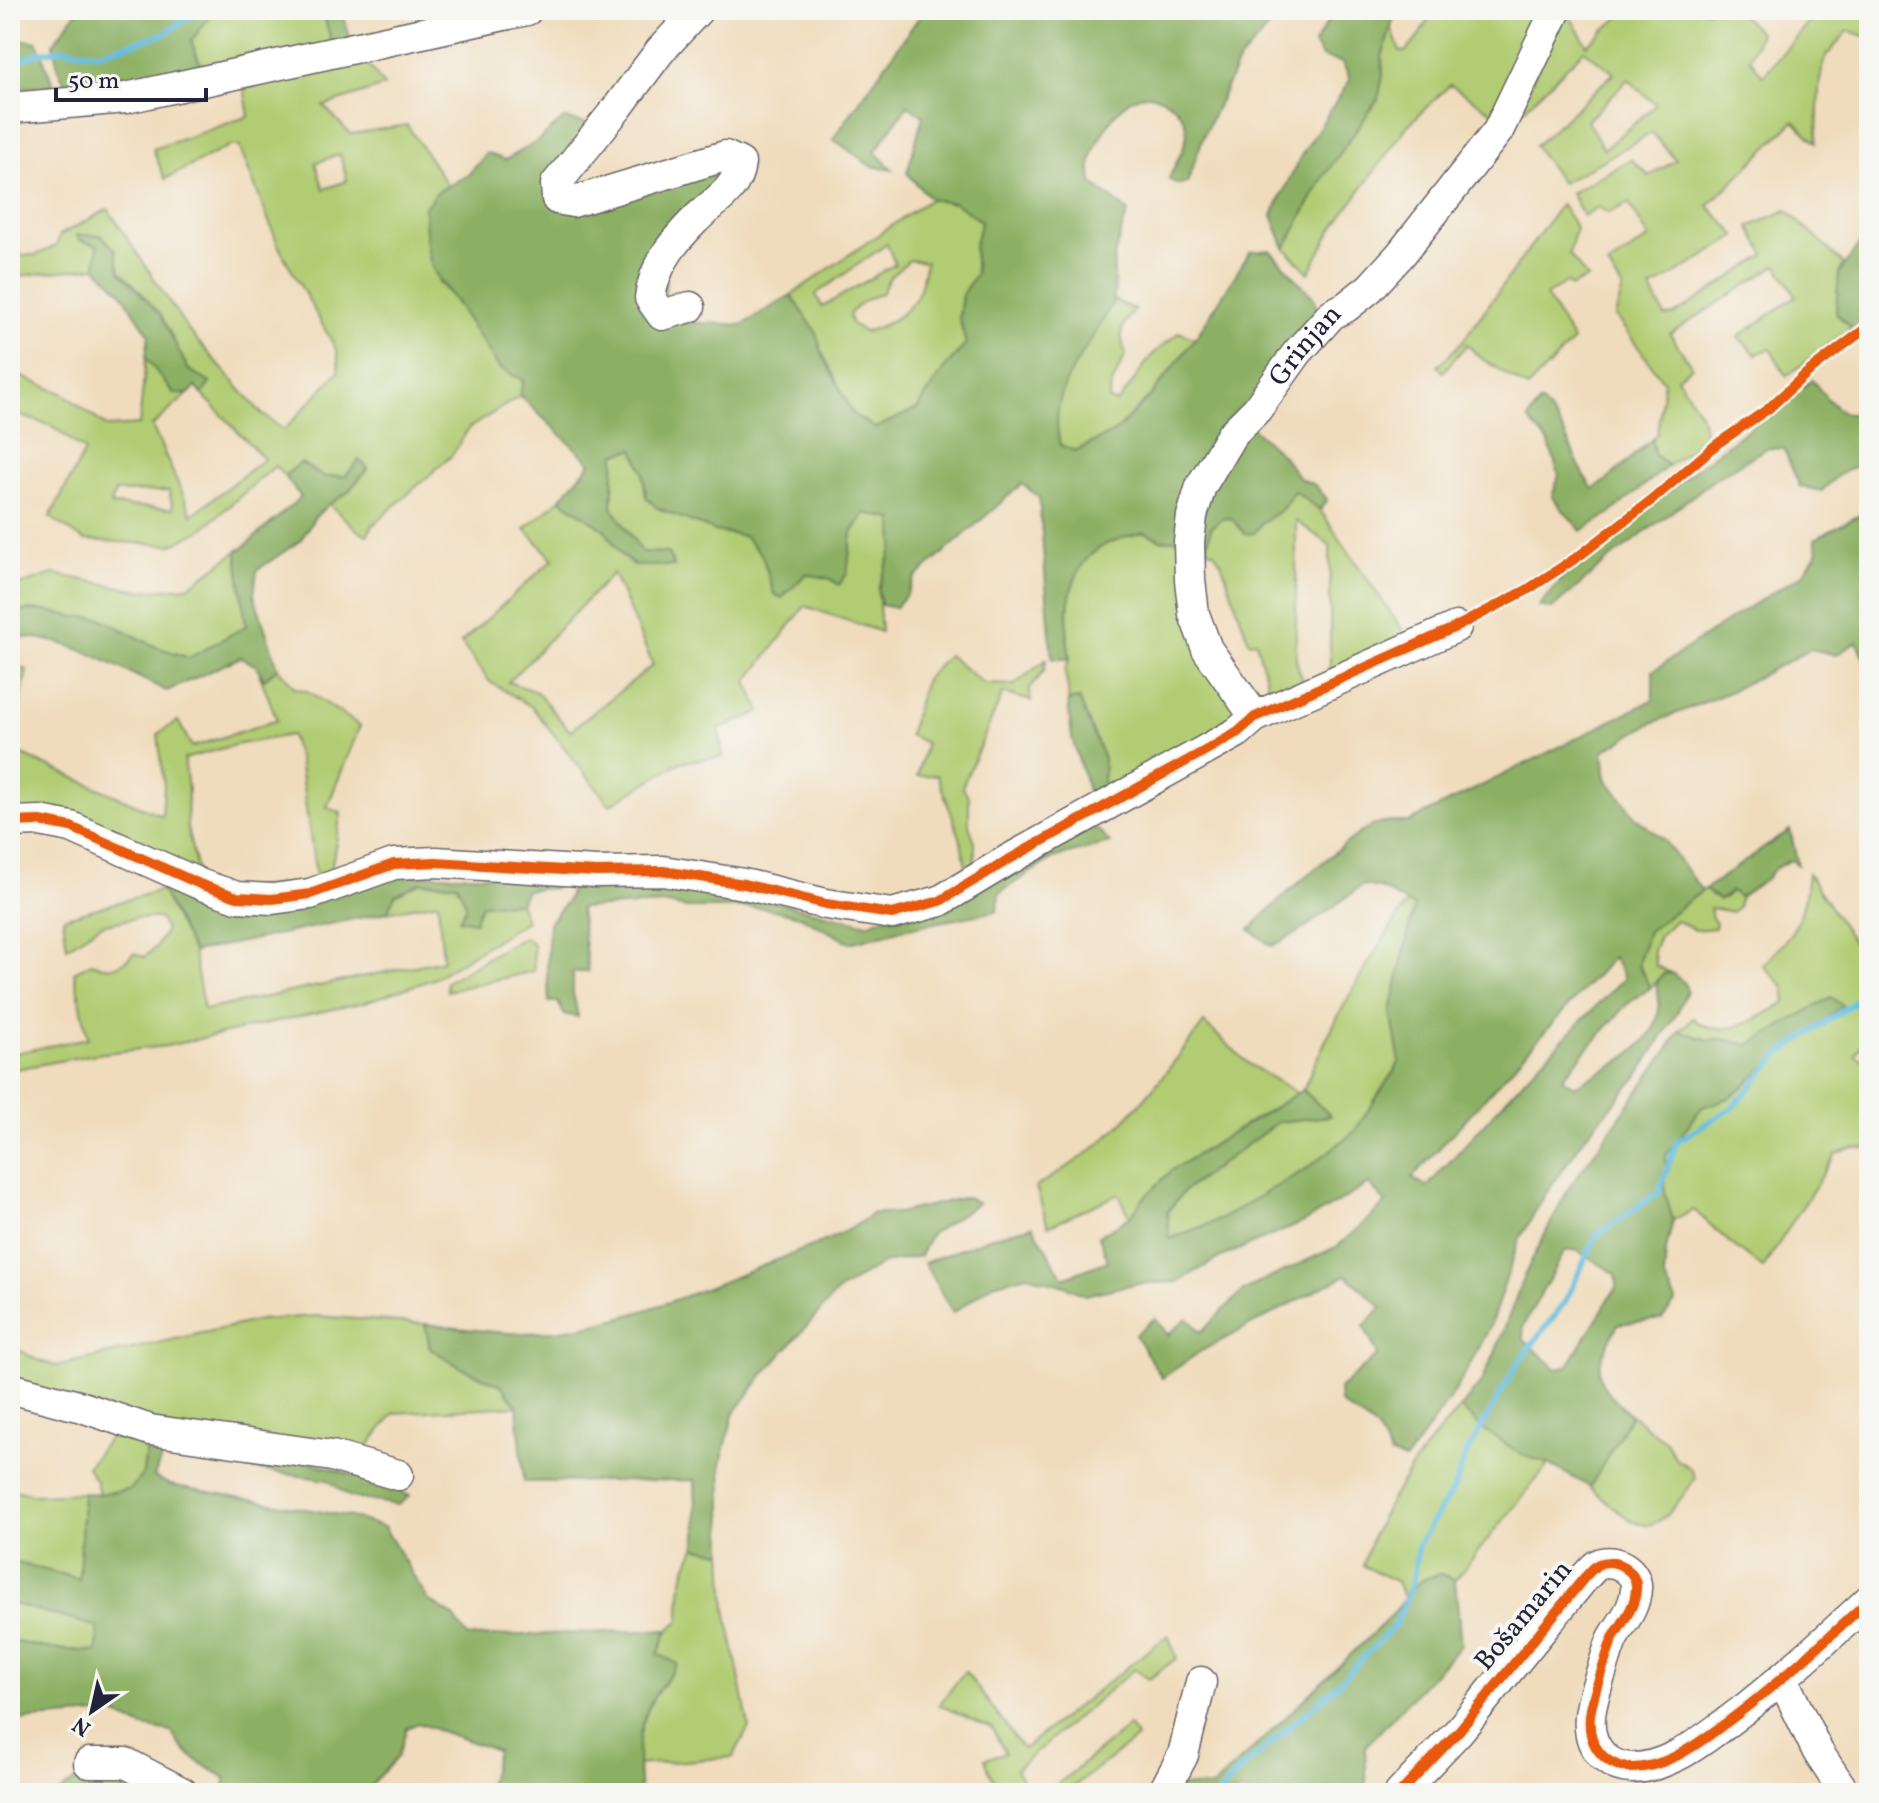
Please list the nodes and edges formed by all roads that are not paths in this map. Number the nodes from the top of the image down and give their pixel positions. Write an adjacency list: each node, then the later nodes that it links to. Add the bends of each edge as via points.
1 (527, 10): 4 (street, via 126,98)
2 (698, 10): 5 (street, via 556,184 557,199 573,202 725,156 740,163 739,179 674,243 653,277 650,298 662,315)
3 (1556, 10): 7 (street, Grinjan, via 1498,131 1401,254 1370,288 1332,314 1297,353 1232,434 1201,486 1189,542 1194,614 1207,649)
4 (10, 108)
5 (690, 307)
6 (1456, 627): 7 (street)
7 (1255, 717): 8 (street, via 1238,732 940,901 892,914 663,871 436,862 394,864 310,894 237,897 71,827)
8 (10, 822)
9 (10, 1388): 10 (street, via 150,1430 332,1456)
10 (398, 1475)
11 (1869, 1600): 12 (street)
12 (1783, 1680): 15 (street, via 1675,1757); 20 (street)
13 (1201, 1682): 17 (street, via 1183,1755)
14 (89, 1763): 16 (street, via 126,1763)
15 (1642, 1768): 18 (street, Bošamarin, via 1628,1769 1605,1758 1591,1734 1591,1702 1637,1586 1632,1574 1609,1563 1584,1578 1458,1732); 19 (street)
16 (183, 1793)
17 (1163, 1793)
18 (1400, 1793)
19 (1619, 1793)
20 (1845, 1793)

